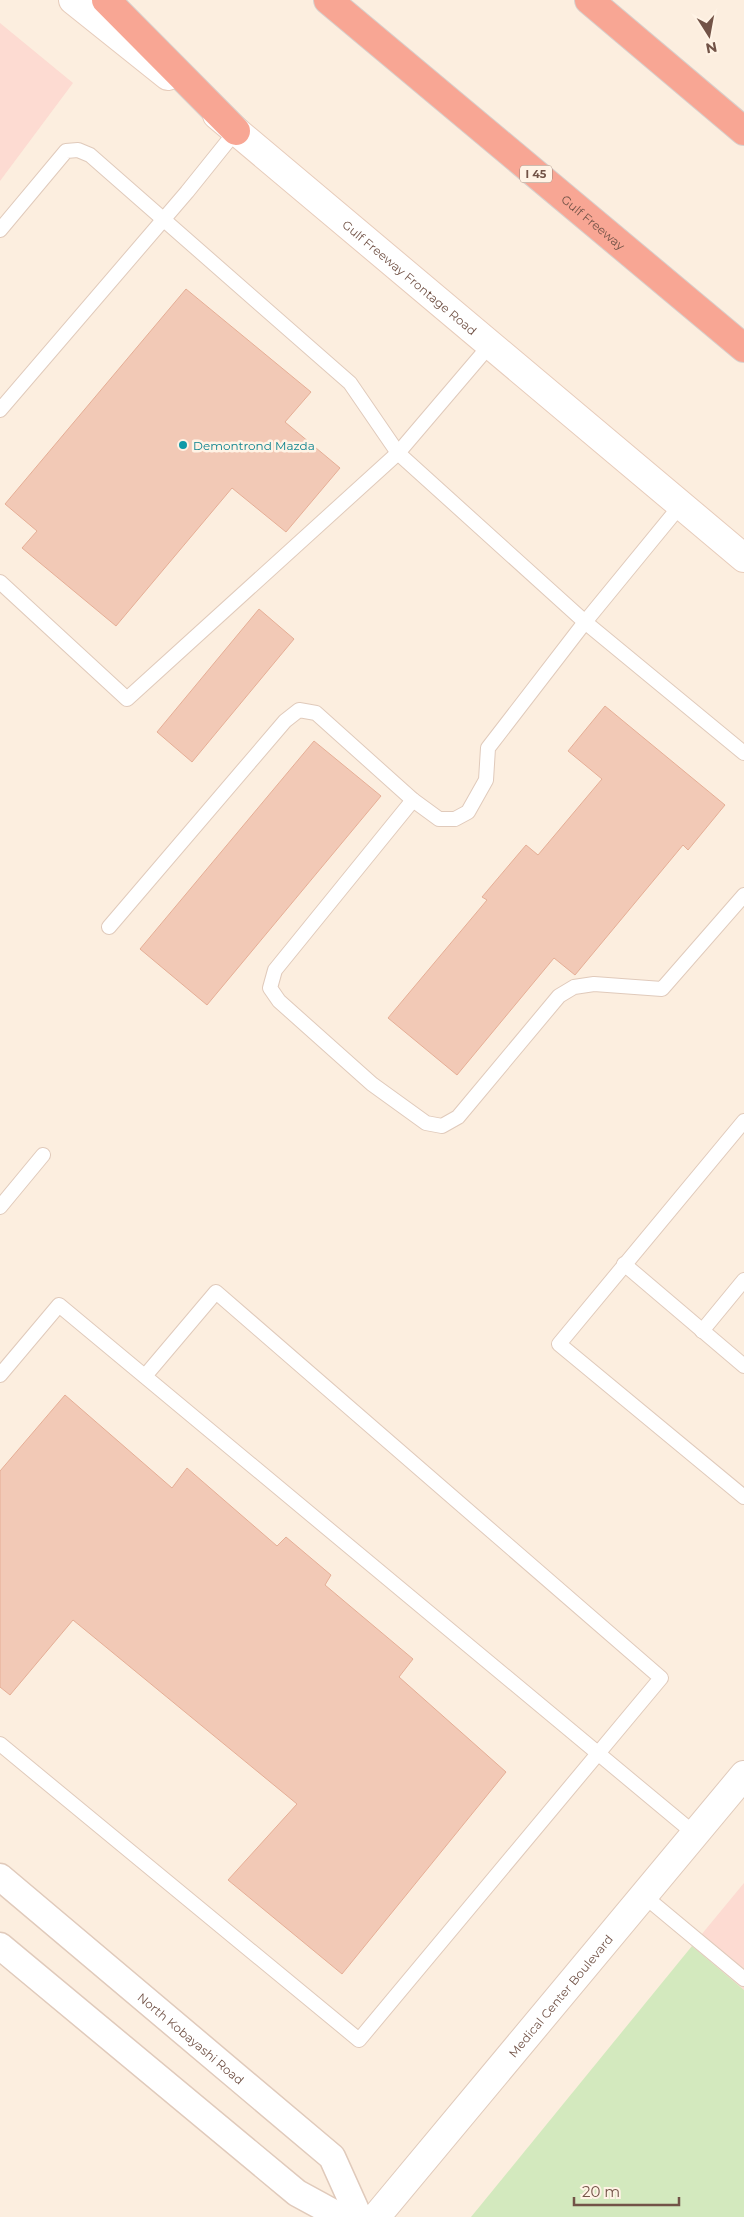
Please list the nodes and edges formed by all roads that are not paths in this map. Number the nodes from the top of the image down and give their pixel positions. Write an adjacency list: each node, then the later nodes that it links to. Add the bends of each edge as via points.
1 (73, 0): 5 (main road, Gulf Freeway Frontage Road)
2 (106, 0): 5 (highway)
3 (328, 0): 10 (highway, Gulf Freeway / I 45)
4 (590, 0): 6 (highway)
5 (236, 130): 7 (lane); 9 (main road, Gulf Freeway Frontage Road)
6 (744, 132)
7 (162, 220): 8 (lane, via 90,155 78,150 66,151); 11 (lane); 12 (lane, via 350,383)
8 (0, 230)
9 (490, 345): 12 (lane); 13 (main road, Gulf Freeway Frontage Road)
10 (744, 348)
11 (0, 410)
12 (398, 453): 15 (lane, via 127,699); 16 (lane)
13 (680, 506): 14 (main road, Gulf Freeway Frontage Road); 16 (lane)
14 (744, 558)
15 (0, 582)
16 (585, 622): 17 (lane); 18 (lane, via 488,748 486,780 468,812 454,820 439,819)
17 (744, 753)
18 (414, 800): 19 (lane, via 275,970 270,988 280,1001 372,1084 426,1123 442,1126 458,1117 559,996 574,986 594,984 662,989); 20 (lane, via 316,713 299,710 285,721)
19 (744, 895)
20 (109, 928)
21 (744, 1121): 24 (lane)
22 (43, 1155): 23 (lane)
23 (0, 1207)
24 (624, 1264): 26 (lane); 30 (lane, via 558,1344)
25 (744, 1280): 26 (lane)
26 (702, 1331): 27 (lane)
27 (744, 1366)
28 (0, 1375): 29 (lane, via 59,1305)
29 (145, 1376): 32 (lane); 32 (lane, via 216,1292 661,1678)
30 (744, 1498)
31 (0, 1744): 32 (lane, via 359,2040)
32 (598, 1753): 34 (lane)
33 (744, 1775): 34 (main road, Medical Center Boulevard)
34 (695, 1834): 36 (main road, Medical Center Boulevard)
35 (0, 1877): 40 (street, North Kobayashi Road, via 332,2157)
36 (644, 1895): 38 (lane); 41 (main road, Medical Center Boulevard)
37 (0, 1946): 39 (street, via 297,2193)
38 (744, 1979)
39 (341, 2217)
40 (359, 2217)
41 (376, 2217)

